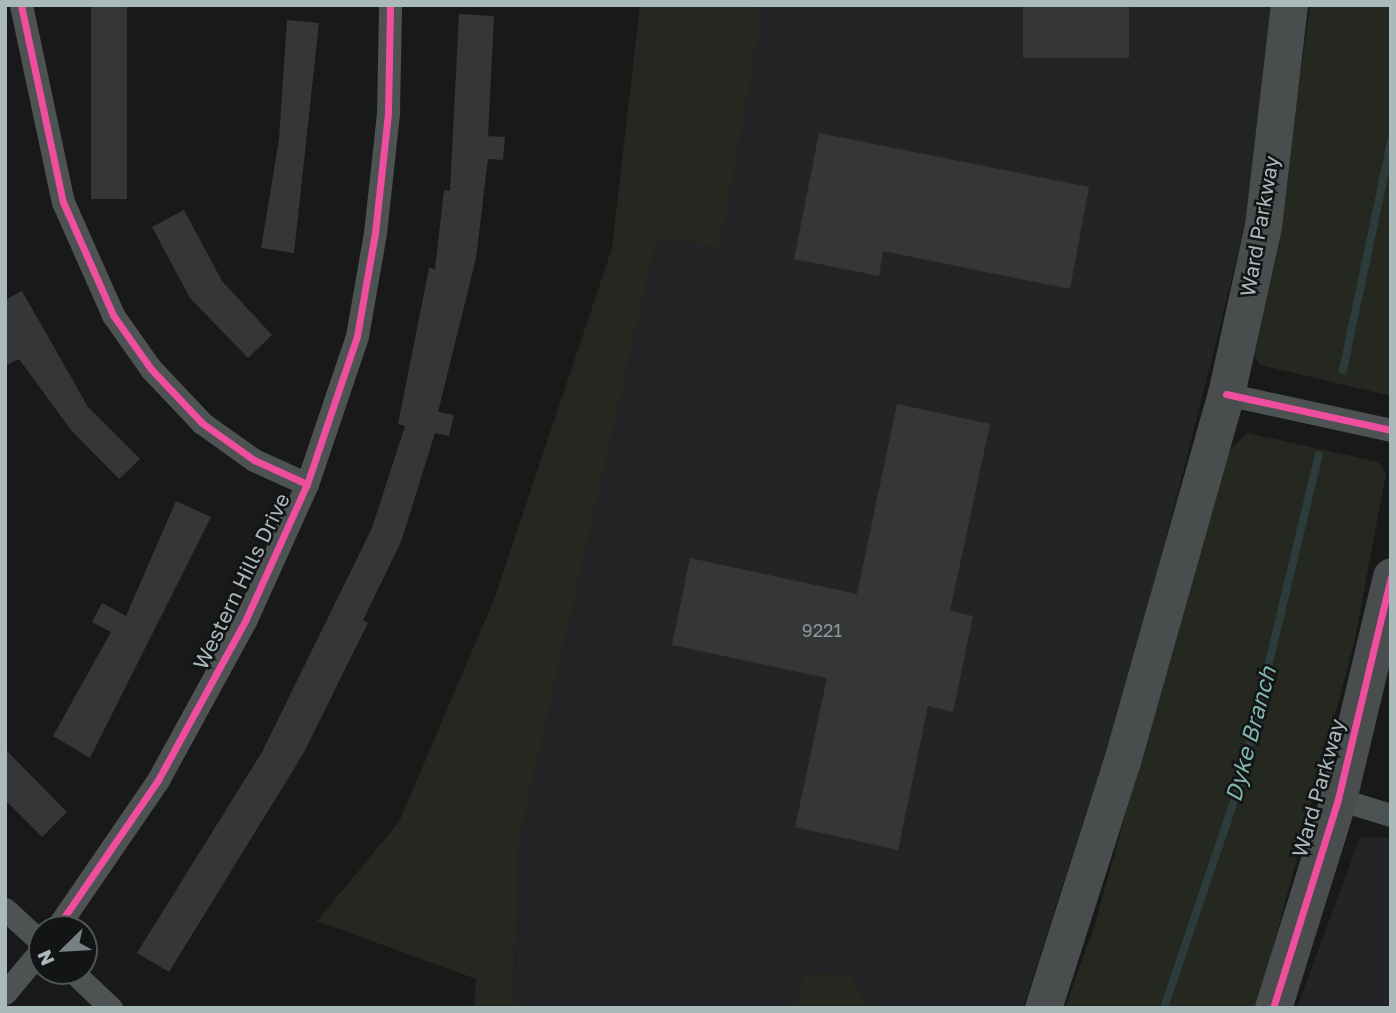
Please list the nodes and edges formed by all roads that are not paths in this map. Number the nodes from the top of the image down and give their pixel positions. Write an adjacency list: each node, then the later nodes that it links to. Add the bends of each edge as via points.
1 (21, 5): 6 (street, via 63,202 113,315 151,369 202,423 254,460)
2 (390, 5): 6 (street, Western Hills Drive, via 388,113 375,233 357,336)
3 (1289, 5): 4 (main road, Ward Parkway, via 1263,226)
4 (1226, 394): 5 (street); 17 (main road, Ward Parkway, via 1122,761)
5 (1391, 430)
6 (307, 484): 11 (street, Western Hills Drive, via 246,619 158,780)
7 (1391, 576): 8 (main road, Ward Parkway)
8 (1338, 799): 9 (street); 18 (main road, Ward Parkway)
9 (1391, 815)
10 (5, 909): 12 (street)
11 (66, 915)
12 (28, 930)
13 (28, 966): 15 (street)
14 (87, 985): 16 (street)
15 (5, 993)
16 (111, 1008)
17 (1043, 1008)
18 (1273, 1008)

